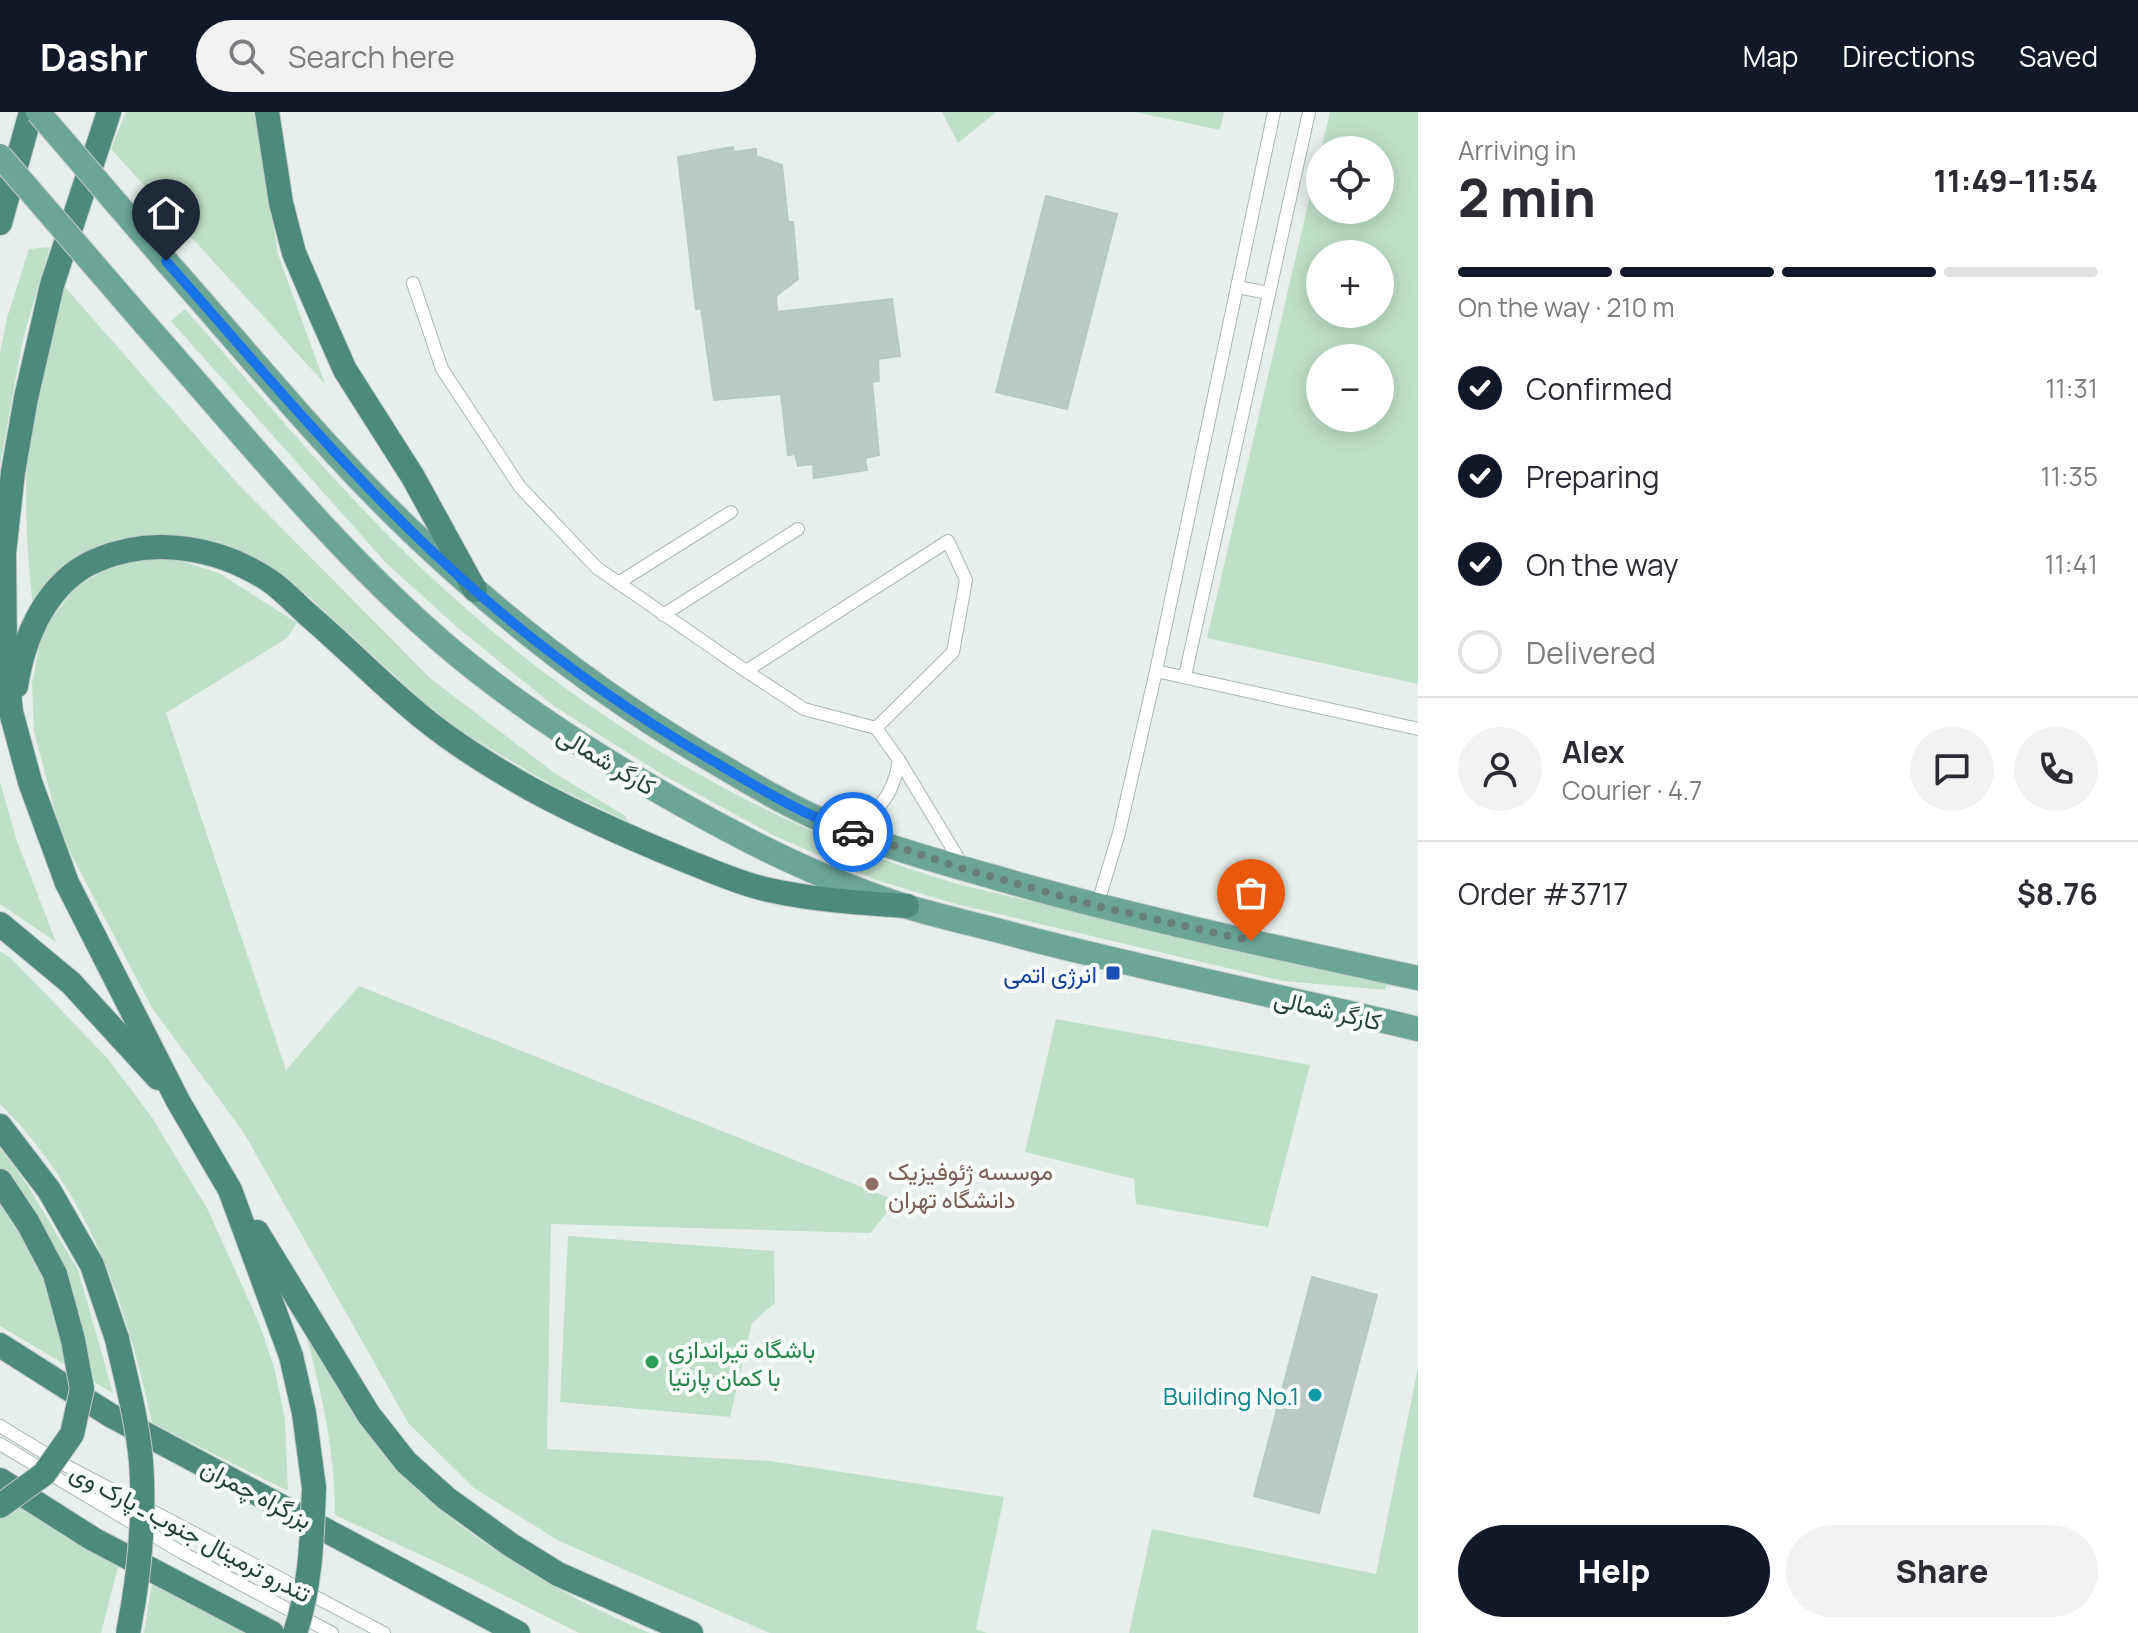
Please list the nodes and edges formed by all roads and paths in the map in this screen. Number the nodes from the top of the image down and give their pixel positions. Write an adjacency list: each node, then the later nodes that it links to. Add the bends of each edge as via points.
1 (31, 112): 8 (highway)
2 (38, 112): 15 (main road, کارگر شمالی, bridge, via 355,474)
3 (109, 112): 20 (highway, via 52,285 13,472 4,553)
4 (267, 112): 15 (highway, via 281,203 294,253 318,309 345,370 413,477)
5 (1274, 112): 10 (lane)
6 (1309, 112): 11 (lane)
7 (0, 156): 26 (main road, کارگر شمالی, bridge, via 332,534 444,644 528,711 602,759 766,851)
8 (0, 223)
9 (413, 283): 14 (lane, via 442,369 520,487)
10 (1237, 287): 11 (lane); 18 (lane)
11 (1269, 293): 19 (lane)
12 (731, 512): 14 (lane)
13 (798, 529): 16 (lane)
14 (618, 583): 16 (lane)
15 (475, 590): 24 (main road, کارگر شمالی, via 602,691 674,738)
16 (663, 615): 17 (lane)
17 (746, 671): 21 (lane, via 804,709); 21 (lane, via 948,541 966,580 953,652)
18 (1156, 671): 19 (lane); 27 (lane)
19 (1185, 676): 22 (lane)
20 (11, 712): 26 (highway, via 35,620 82,566 142,547 202,552 270,581 423,718 534,791 662,851 766,889); 31 (highway, via 67,883)
21 (876, 728): 23 (lane)
22 (1418, 729)
23 (899, 760): 24 (lane, via 887,798); 25 (lane)
24 (845, 830): 25 (main road, کارگر شمالی)
25 (964, 869): 27 (main road, کارگر شمالی)
26 (907, 906): 30 (main road, کارگر شمالی, via 1084,953)
27 (1097, 906): 29 (main road, کارگر شمالی)
28 (0, 924): 31 (highway, via 71,983)
29 (1418, 978)
30 (1418, 1029)
31 (178, 1101): 34 (highway)
32 (0, 1126): 40 (highway, bridge, via 49,1190 92,1265 117,1339 141,1462)
33 (0, 1181): 39 (highway, bridge, via 55,1274 82,1389 72,1434 44,1474)
34 (230, 1190): 42 (highway, bridge, via 291,1356 304,1413 314,1488 310,1564); 46 (highway, via 369,1415 406,1462 523,1553)
35 (0, 1345): 45 (highway, بزرگراه چمران, via 110,1415)
36 (0, 1426): 44 (lane, تندرو ترمینال جنوب ـ پارک وی)
37 (0, 1444): 43 (lane, via 181,1552)
38 (0, 1480): 41 (highway, via 93,1539)
39 (0, 1506)
40 (128, 1633)
41 (272, 1633)
42 (295, 1633)
43 (332, 1633)
44 (384, 1633)
45 (518, 1633)
46 (691, 1633)

